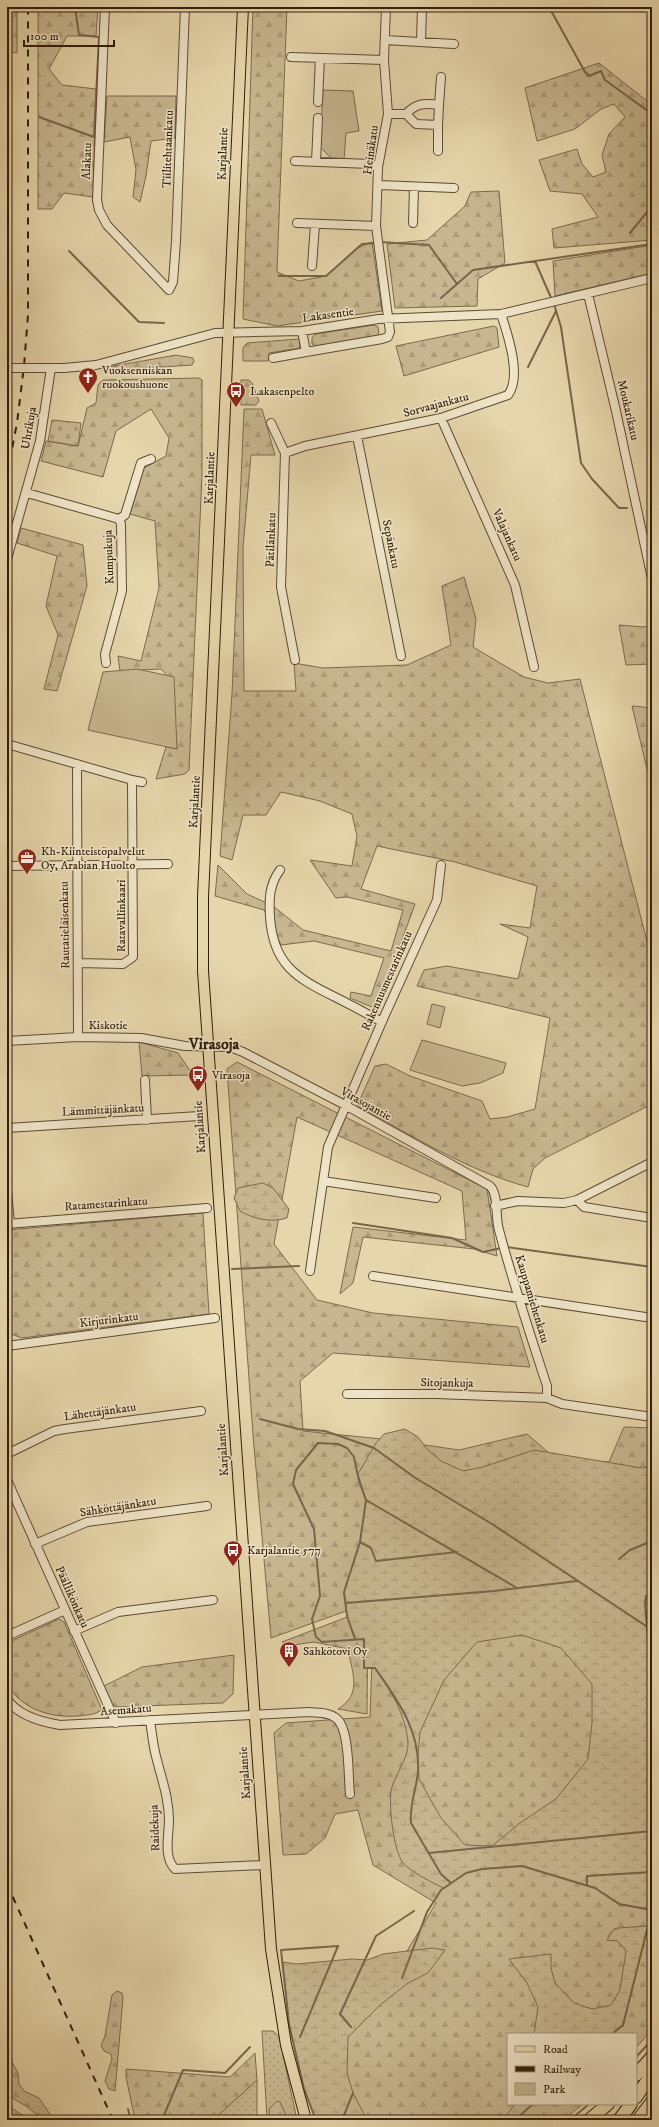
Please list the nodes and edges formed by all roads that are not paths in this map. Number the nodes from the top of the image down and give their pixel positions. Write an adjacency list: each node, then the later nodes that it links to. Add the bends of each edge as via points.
1 (105, 7): 32 (street, Alakatu, via 97,200 99,210 113,232)
2 (186, 7): 32 (street, Tiilitehtaankatu, via 174,276 172,288)
3 (243, 7): 37 (main road, Karjalantie)
4 (386, 7): 6 (street, Heinäkatu)
5 (422, 7): 7 (street)
6 (385, 40): 7 (street); 11 (street, Heinäkatu)
7 (421, 42): 8 (street)
8 (454, 44)
9 (291, 58): 10 (street)
10 (320, 58): 11 (street); 13 (street)
11 (384, 60): 15 (street, Heinäkatu)
12 (440, 77): 14 (street)
13 (318, 102)
14 (439, 105): 16 (street, via 418,104); 18 (street)
15 (388, 114): 16 (street); 22 (street, Heinäkatu)
16 (406, 114): 18 (street, via 416,124)
17 (318, 118): 21 (street)
18 (438, 125): 19 (street)
19 (438, 151)
20 (295, 161): 21 (street)
21 (316, 162): 22 (street, via 370,164)
22 (378, 167): 23 (street, Heinäkatu)
23 (378, 185): 24 (street); 29 (street, Heinäkatu)
24 (414, 187): 25 (street); 27 (street)
25 (454, 188)
26 (297, 223): 28 (street)
27 (413, 223)
28 (315, 225): 29 (street); 30 (street)
29 (376, 226): 35 (street, Heinäkatu)
30 (312, 266)
31 (652, 278): 33 (street, Lakasentie)
32 (169, 290)
33 (588, 294): 34 (street, Lakasentie); 49 (street, Moukarikatu)
34 (501, 314): 35 (street, Lakasentie); 42 (street, Sorvaajankatu, via 514,366 515,380 512,390 503,399)
35 (389, 319): 36 (street, Lakasentie); 38 (street, Heinäkatu, via 388,337)
36 (302, 331): 37 (street, Lakasentie); 38 (street)
37 (229, 332): 41 (street, Lakasentie, via 215,333 96,365); 71 (main road, Karjalantie, via 203,897)
38 (306, 352): 39 (street)
39 (273, 358)
40 (9, 368): 41 (street, Lakasentie, bridge)
41 (51, 368): 47 (street, Uhrikuja, via 40,441)
42 (442, 418): 44 (street, Sorvaajankatu); 56 (street, Valajankatu, via 515,586)
43 (271, 423): 45 (street, Pätilänkatu)
44 (357, 436): 45 (street, Sorvaajankatu, via 305,446); 53 (street, Sepänkatu)
45 (285, 453): 54 (street, Pätilänkatu, via 281,587)
46 (151, 459): 48 (street, via 141,463 125,516)
47 (27, 493): 48 (street, Kumpukuja); 51 (street, Uhrikuja)
48 (119, 519): 55 (street, Kumpukuja, via 122,591 105,654)
49 (643, 530): 50 (street); 52 (street, Moukarikatu)
50 (652, 532)
51 (7, 559)
52 (652, 579)
53 (401, 656)
54 (295, 660)
55 (106, 663)
56 (534, 667)
57 (7, 744): 58 (street)
58 (77, 764): 59 (street); 62 (street, Rautatieläisenkatu)
59 (132, 780): 60 (street); 63 (street, Ratavallinkaari)
60 (142, 782)
61 (168, 864): 63 (street)
62 (76, 865): 63 (street); 65 (street); 67 (street, Rautatieläisenkatu)
63 (132, 865): 67 (street, Ratavallinkaari, via 133,958 123,964)
64 (441, 865): 68 (street, Rakennusmestarinkatu, via 437,900)
65 (7, 866)
66 (280, 870): 68 (street, via 270,890 271,930 275,945 284,961 298,977 310,985)
67 (78, 963): 69 (street, Rautatieläisenkatu)
68 (382, 1022): 73 (street, Rakennusmestarinkatu)
69 (78, 1038): 70 (street, Kiskotie); 71 (street, Kiskotie, via 141,1038 184,1046)
70 (7, 1041)
71 (207, 1047): 73 (street, Virasojantie, via 230,1047 243,1052); 105 (main road, Karjalantie)
72 (145, 1080): 75 (street)
73 (345, 1105): 78 (street, Rakennusmestarinkatu, via 328,1147); 82 (street, Virasojantie, via 490,1186 494,1192)
74 (199, 1116): 75 (street, Lämmittäjänkatu)
75 (148, 1120): 76 (street, Lämmittäjänkatu)
76 (7, 1128)
77 (652, 1162): 81 (street)
78 (323, 1181): 80 (street); 86 (street, Rakennusmestarinkatu)
79 (7, 1192): 85 (street)
80 (436, 1198)
81 (577, 1200): 82 (street, via 564,1203 518,1201); 84 (street, via 584,1207)
82 (495, 1206): 88 (street, Kauppamiehenkatu)
83 (207, 1208): 85 (street, Ratamestarinkatu)
84 (652, 1218)
85 (8, 1223)
86 (310, 1271)
87 (373, 1276): 88 (street)
88 (517, 1296): 90 (street); 93 (street, Kauppamiehenkatu, via 547,1386)
89 (215, 1318): 91 (street, Kirjurinkatu)
90 (652, 1318)
91 (8, 1343)
92 (347, 1394): 93 (street, Sitojankuja)
93 (547, 1398): 95 (street, Sitojankuja, via 562,1404)
94 (201, 1411): 96 (street, Lähettäjänkatu, via 65,1428)
95 (652, 1417)
96 (7, 1454)
97 (7, 1480): 99 (street, Päällikönkatu)
98 (207, 1506): 99 (street, Sähköttäjänkatu, via 87,1522)
99 (35, 1544): 101 (street, Päällikönkatu)
100 (213, 1600): 102 (street, via 118,1612)
101 (65, 1610): 102 (street, Päällikönkatu); 103 (street)
102 (74, 1631): 107 (street, Päällikönkatu)
103 (7, 1636)
104 (7, 1699): 107 (street, Asemakatu, via 18,1710 49,1723 73,1725)
105 (254, 1716): 106 (street, Asemakatu); 108 (street, Asemakatu, via 309,1712 328,1714 337,1719 342,1725 346,1741); 109 (main road, Karjalantie)
106 (150, 1720): 107 (street, Asemakatu); 109 (street, Raidekuja, via 156,1759 164,1780 169,1818 169,1863 175,1869)
107 (116, 1722)
108 (350, 1794)
109 (264, 1865): 118 (main road, Karjalantie, via 271,1949 280,2011 286,2045)
110 (652, 2057): 111 (highway)
111 (637, 2074)
112 (652, 2074): 113 (highway)
113 (637, 2096)
114 (652, 2102): 121 (highway)
115 (607, 2105): 119 (highway)
116 (630, 2105): 120 (highway)
117 (652, 2115): 122 (highway)
118 (306, 2120)
119 (589, 2120)
120 (618, 2120)
121 (638, 2120)
122 (649, 2120)

